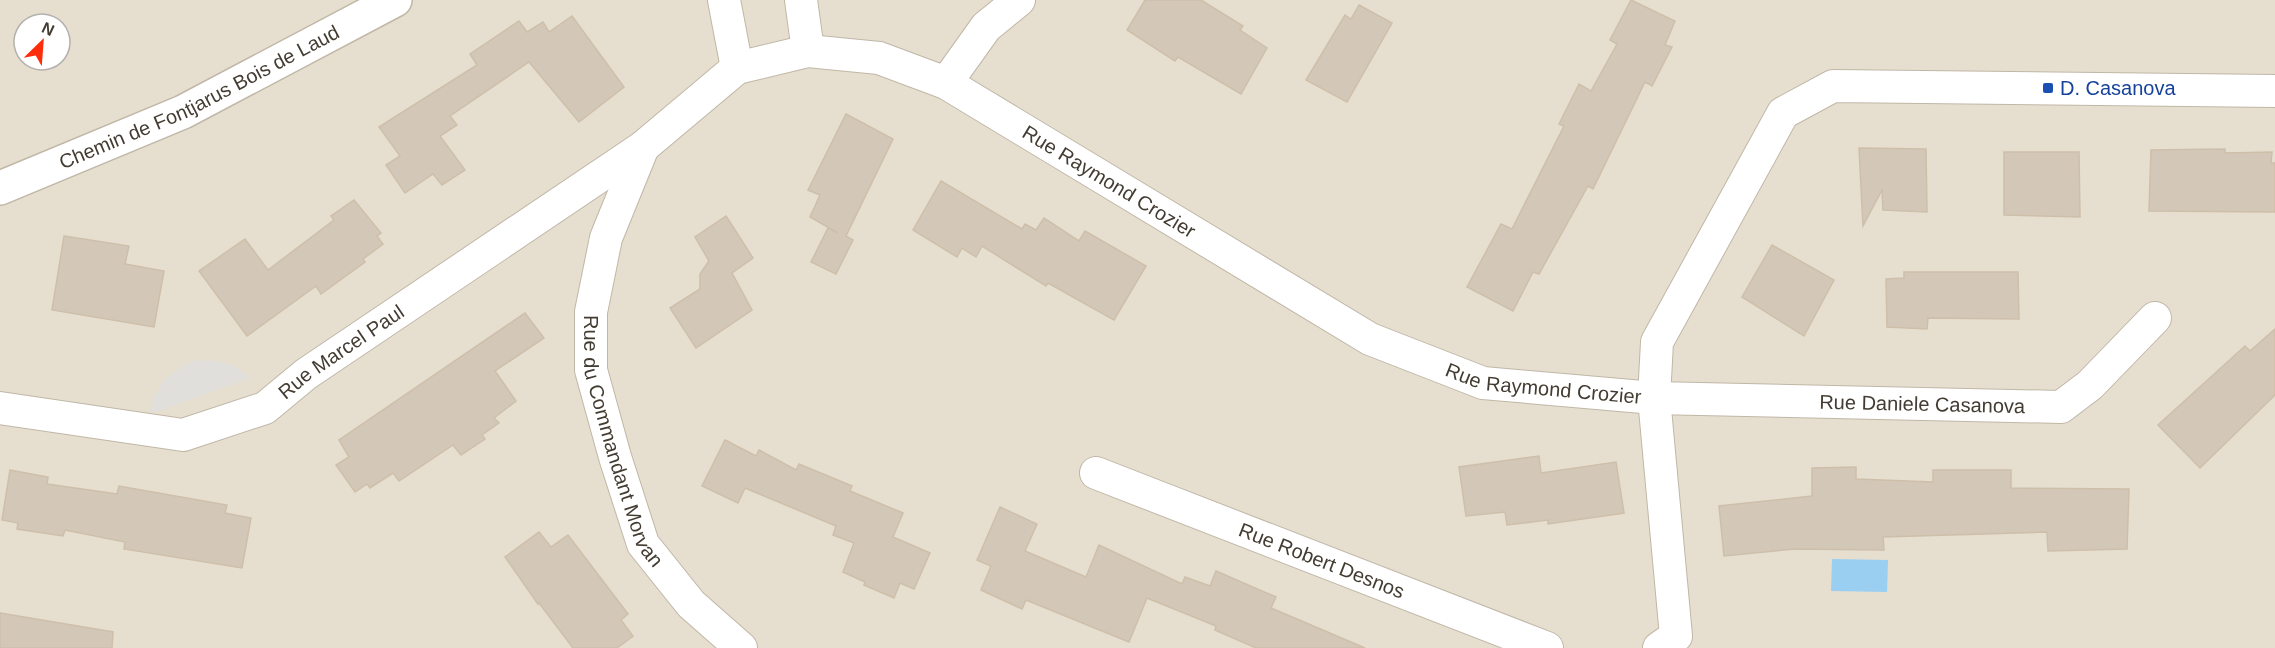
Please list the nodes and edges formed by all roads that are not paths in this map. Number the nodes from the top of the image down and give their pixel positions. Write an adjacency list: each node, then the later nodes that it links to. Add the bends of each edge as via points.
1 (395, 0): 10 (street, Chemin de Fontjarus Bois de Laud, via 183,112)
2 (724, 0): 6 (street)
3 (801, 0): 5 (street)
4 (1019, 0): 7 (street, via 986,27)
5 (808, 51): 6 (street, Rue du Commandant Morvan); 7 (street, Rue Raymond Crozier, via 879,58)
6 (737, 68): 9 (street, Rue du Commandant Morvan)
7 (946, 83): 12 (street, Rue Raymond Crozier, via 1370,339 1484,383)
8 (2275, 91): 12 (street, Rue Raymond Crozier, via 1833,86 1783,113 1657,342)
9 (643, 147): 13 (street, Rue Marcel Paul, via 306,374 265,408 183,435); 15 (street, Rue du Commandant Morvan, via 606,238 591,312 591,370 643,544 691,604)
10 (0, 188)
11 (2155, 318): 12 (street, Rue Daniele Casanova, via 2090,385 2061,407)
12 (1654, 398): 17 (street, via 1676,636)
13 (0, 408)
14 (1096, 473): 16 (street, Rue Robert Desnos)
15 (741, 648)
16 (1547, 648)
17 (1659, 648)

